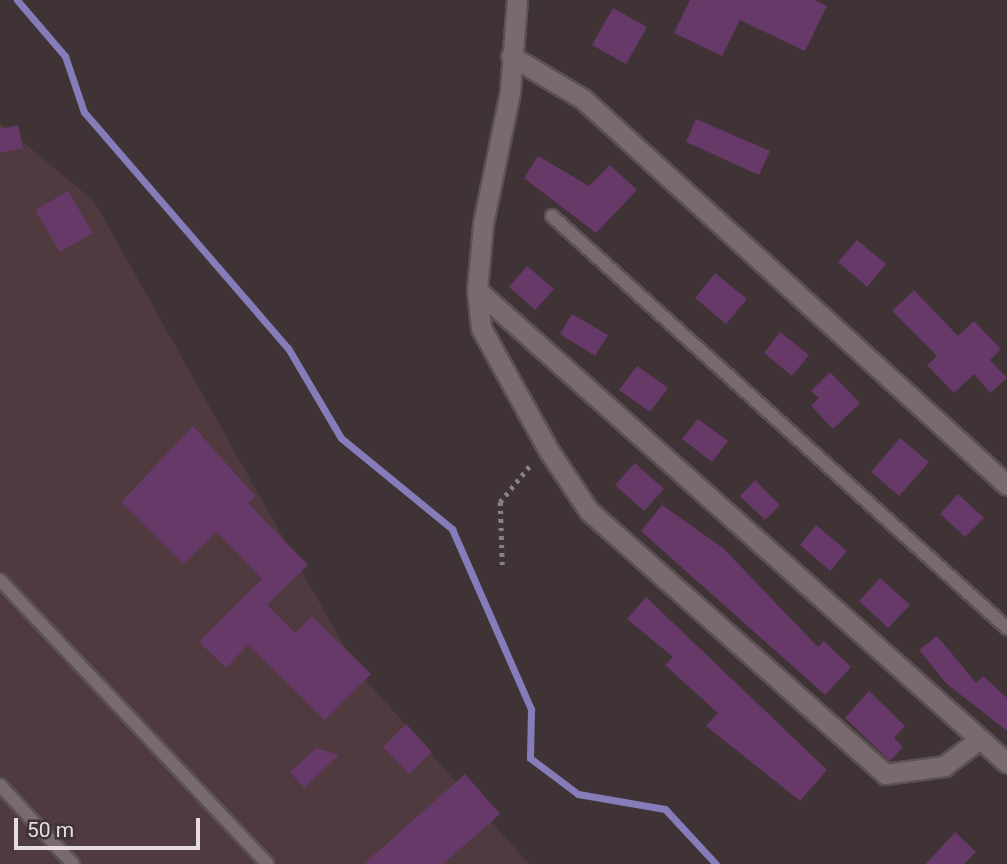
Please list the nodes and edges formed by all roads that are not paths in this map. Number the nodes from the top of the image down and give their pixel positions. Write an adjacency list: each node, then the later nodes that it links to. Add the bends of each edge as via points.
1 (517, 0): 2 (street)
2 (512, 56): 4 (street); 5 (street, via 583,99)
3 (552, 216): 7 (lane)
4 (477, 290): 8 (street); 8 (street, via 481,328 549,451 589,511 885,774 944,766)
5 (1007, 485)
6 (0, 580): 12 (lane)
7 (1007, 628)
8 (980, 739): 9 (street)
9 (1007, 763)
10 (0, 785): 11 (lane)
11 (73, 864)
12 (268, 864)

